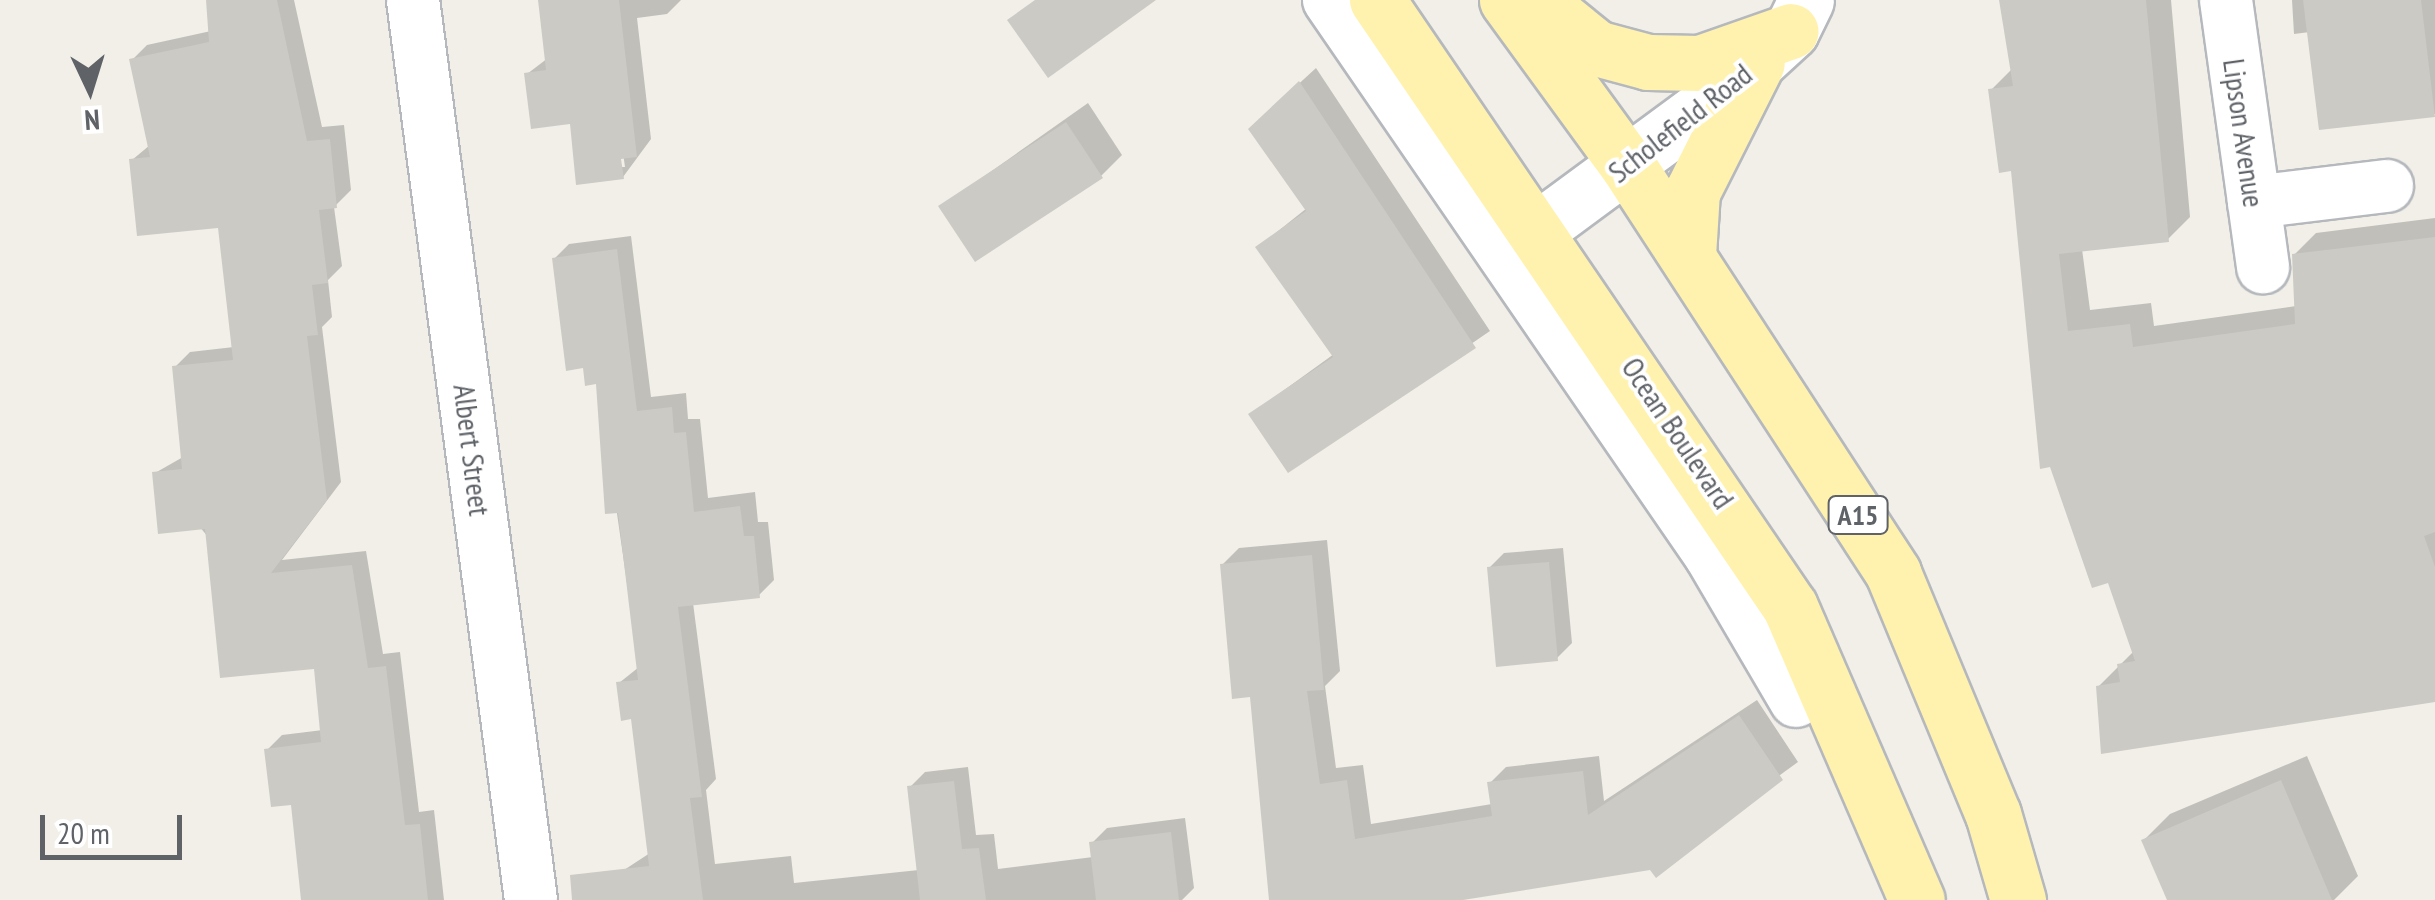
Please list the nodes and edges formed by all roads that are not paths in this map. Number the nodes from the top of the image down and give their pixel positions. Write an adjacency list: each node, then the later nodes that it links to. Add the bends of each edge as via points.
1 (414, 0): 15 (street, Albert Street)
2 (1329, 0): 14 (street, Ocean Boulevard, via 1710,556)
3 (1377, 0): 11 (main road, Ocean Boulevard)
4 (1507, 0): 8 (main road, A15)
5 (1537, 0): 7 (main road, via 1596,48 1648,62 1700,64)
6 (2226, 0): 10 (street, Lipson Avenue)
7 (1785, 31): 8 (street, Scholefield Road); 12 (main road, via 1692,192)
8 (1628, 166): 11 (street, Scholefield Road); 12 (main road, A15)
9 (2387, 186): 10 (street)
10 (2254, 202): 13 (street, Lipson Avenue)
11 (1538, 230): 16 (main road, Ocean Boulevard, via 1790,607)
12 (1688, 254): 17 (main road, A15, via 1893,573 1993,814)
13 (2263, 267)
14 (1796, 701)
15 (531, 900)
16 (1917, 900)
17 (2018, 900)

